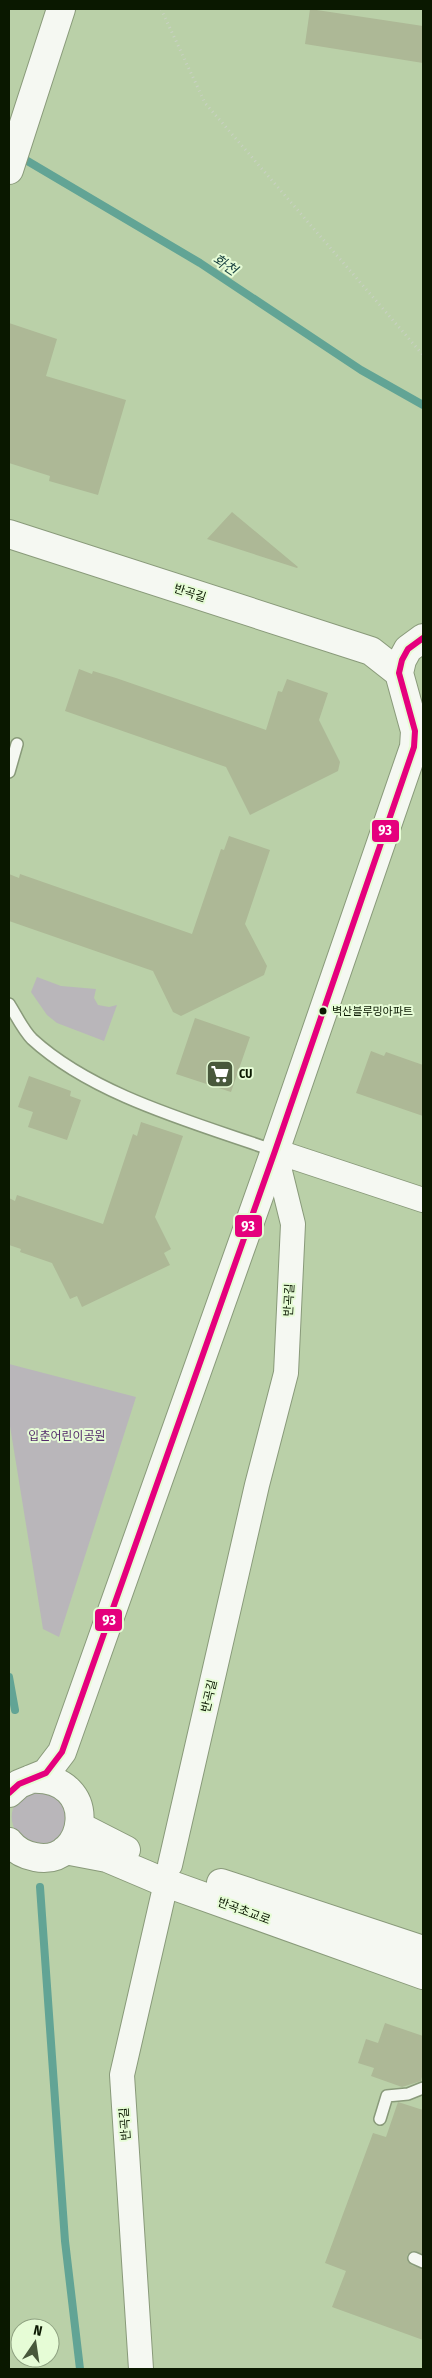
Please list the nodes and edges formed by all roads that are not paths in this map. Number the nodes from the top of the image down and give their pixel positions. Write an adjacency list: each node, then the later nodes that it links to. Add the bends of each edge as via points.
1 (61, 9): 2 (street)
2 (9, 170)
3 (9, 534): 4 (street, 반곡길, via 370,651)
4 (412, 673): 5 (street)
5 (418, 741): 9 (street)
6 (17, 744): 7 (lane)
7 (9, 772)
8 (9, 1004): 9 (lane, via 31,1038 74,1070 138,1102)
9 (275, 1151): 10 (street); 11 (street); 17 (street, 반곡길, via 293,1224 286,1373 257,1485)
10 (423, 1200)
11 (62, 1752): 12 (street, via 46,1773); 13 (street)
12 (20, 1786): 13 (street, via 43,1778)
13 (67, 1788): 14 (street, via 80,1809)
14 (79, 1826): 16 (street); 17 (street, 반곡초교로)
15 (9, 1842): 16 (street, via 26,1856 39,1858)
16 (65, 1850): 17 (street, 반곡초교로, via 91,1853)
17 (168, 1874): 18 (street, 반곡초교로); 19 (street, 반곡초교로); 22 (street, 반곡길, via 122,2075)
18 (423, 1950)
19 (423, 1975)
20 (423, 2088): 21 (lane, via 408,2094 387,2096)
21 (380, 2119)
22 (141, 2369)

